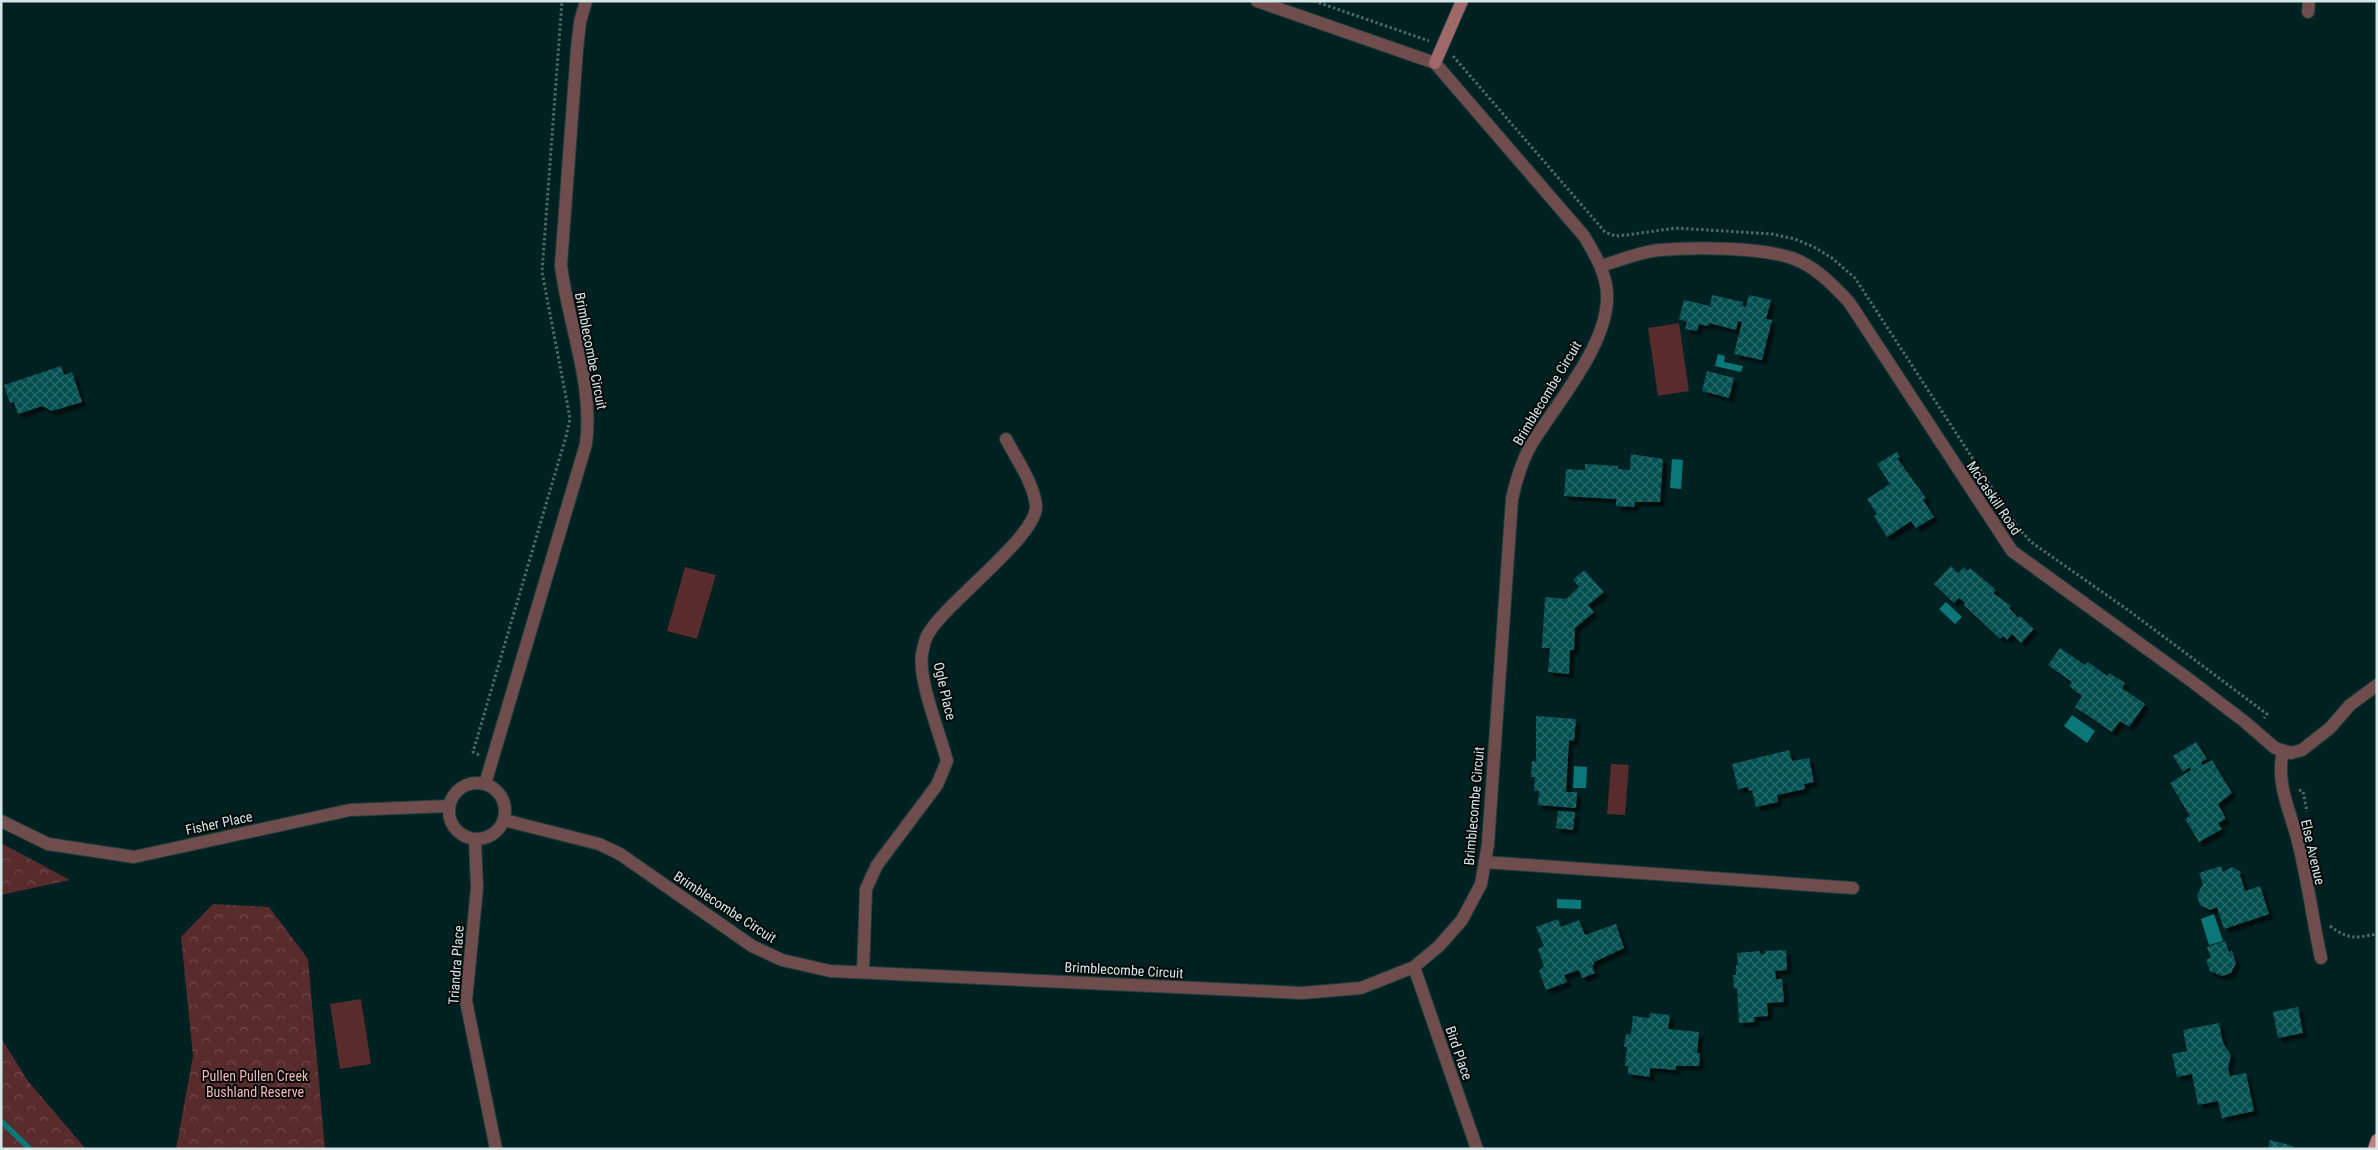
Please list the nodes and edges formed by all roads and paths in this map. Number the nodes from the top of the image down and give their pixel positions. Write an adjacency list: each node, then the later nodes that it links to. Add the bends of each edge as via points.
1 (562, 1): 14 (path, via 542,272 570,418 474,752)
2 (586, 1): 15 (street, Brimblecombe Circuit, via 577,49 561,266 587,396 586,444)
3 (1257, 1): 8 (street)
4 (1314, 1): 6 (path)
5 (1462, 1): 8 (street)
6 (1429, 42)
7 (1454, 56): 12 (path, via 1606,232 1615,236 1676,228 1772,234 1795,239 1832,258 1860,286 2030,542 2128,610 2267,714)
8 (1435, 63): 9 (street, Brimblecombe Circuit, via 1584,236)
9 (1600, 266): 12 (street, McCaskill Road, via 1657,250 1705,249 1761,252 1793,258 1826,277 1849,302 2012,551); 22 (street, Brimblecombe Circuit, via 1606,286 1606,311 1599,334 1587,361 1531,446 1518,472 1512,499)
10 (1006, 439): 28 (street, Ogle Place, via 1030,486 1036,507 1032,522 927,636 922,674 948,761 937,785 877,865 866,890)
11 (2377, 685): 13 (street, via 2350,705 2330,728 2302,750)
12 (2255, 730): 13 (street, McCaskill Road)
13 (2283, 752): 16 (street, Else Avenue, via 2280,765)
14 (481, 756)
15 (485, 784): 17 (street, via 466,785 452,797); 18 (street, via 500,794 504,802)
16 (2284, 791): 19 (path, via 2303,791); 26 (street, Else Avenue, via 2296,834)
17 (448, 806): 20 (street, Fisher Place, via 350,810 134,856 48,844); 21 (street, via 451,825 457,832)
18 (504, 820): 21 (street, via 496,833); 28 (street, Brimblecombe Circuit, via 599,844 620,854 752,946 782,960 830,971)
19 (2309, 820)
20 (1, 821)
21 (475, 840): 30 (street, Triandra Place, via 477,888 466,1001)
22 (1485, 862): 23 (street); 27 (street, Brimblecombe Circuit, via 1480,884 1462,920)
23 (1853, 888)
24 (2327, 916): 25 (path, via 2329,926 2343,936 2353,938)
25 (2377, 934)
26 (2320, 958)
27 (1414, 967): 28 (street, Brimblecombe Circuit, via 1361,988 1302,993); 31 (street, Bird Place)
28 (863, 972)
29 (2377, 1140): 32 (main road)
30 (496, 1149)
31 (1477, 1149)
32 (2374, 1149)

